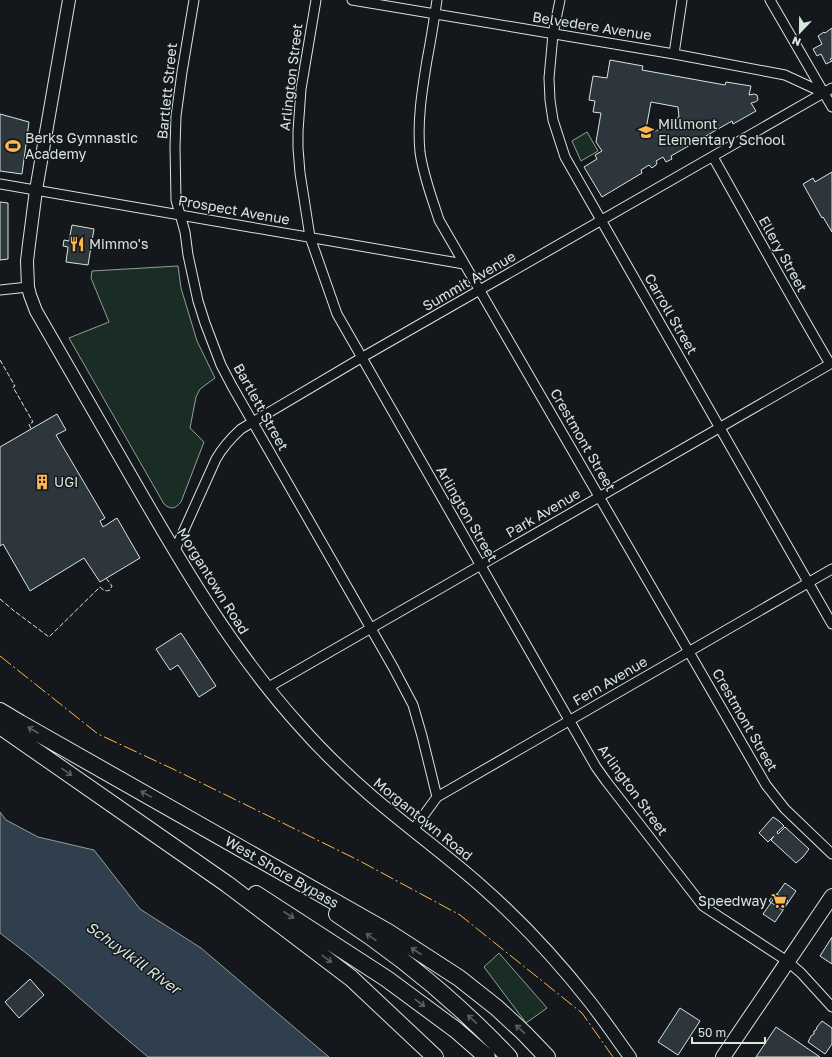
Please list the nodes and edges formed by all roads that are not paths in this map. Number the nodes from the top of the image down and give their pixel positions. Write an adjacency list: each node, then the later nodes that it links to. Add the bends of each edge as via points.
1 (68, 0): 16 (main road, Morgantown Road)
2 (194, 0): 17 (street, Bartlett Street, via 176,116 176,200)
3 (316, 0): 19 (street, Arlington Street, via 301,89 298,132 300,174)
4 (352, 0): 9 (street, Belvedere Avenue)
5 (437, 0): 9 (street, Crestmont Street)
6 (560, 0): 10 (street, Carroll Street)
7 (682, 0): 11 (street)
8 (770, 0): 12 (street)
9 (435, 14): 10 (street, Belvedere Avenue); 20 (street, Crestmont Street, via 420,114 420,154 439,220)
10 (553, 34): 11 (street, Belvedere Avenue); 18 (street, Carroll Street, via 549,78 555,125 565,157)
11 (674, 54): 12 (street, Belvedere Avenue, via 785,75)
12 (828, 91): 13 (street); 14 (street, Summit Avenue)
13 (832, 107)
14 (713, 157): 18 (street, Summit Avenue); 25 (street, Ellery Street, via 797,308)
15 (0, 184): 16 (street, Prospect Avenue)
16 (36, 190): 17 (street, Prospect Avenue); 21 (main road, Morgantown Road, via 28,244)
17 (181, 215): 19 (street, Prospect Avenue); 26 (street, Bartlett Street, via 193,281 205,323 221,365)
18 (602, 221): 23 (street, Summit Avenue); 27 (street, Carroll Street)
19 (310, 237): 20 (street, Prospect Avenue); 24 (street, Arlington Street, via 337,314)
20 (464, 264): 23 (street, Crestmont Street)
21 (28, 287): 22 (street); 29 (main road, Morgantown Road, via 36,311)
22 (0, 290)
23 (480, 290): 24 (street, Summit Avenue); 28 (street, Crestmont Street)
24 (361, 358): 26 (street, Summit Avenue); 30 (street, Arlington Street)
25 (831, 363): 27 (street, Park Avenue)
26 (252, 422): 29 (street, Summit Avenue, via 241,429 222,449); 34 (street, Bartlett Street)
27 (719, 428): 28 (street, Park Avenue); 32 (street, Carroll Street)
28 (600, 496): 30 (street, Park Avenue); 35 (street, Crestmont Street)
29 (175, 550): 36 (main road, Morgantown Road, via 239,651)
30 (480, 565): 34 (street, Park Avenue); 38 (street, Arlington Street)
31 (832, 569): 32 (street, Fern Avenue)
32 (808, 583): 33 (street, Carroll Street); 35 (street, Fern Avenue)
33 (832, 624)
34 (371, 628): 36 (street, Park Avenue); 40 (street, Bartlett Street, via 413,705)
35 (689, 651): 38 (street, Fern Avenue); 44 (street, Crestmont Street, via 766,785 785,809)
36 (268, 688): 43 (main road, Morgantown Road, via 323,750 367,792)
37 (0, 710): 41 (highway, West Shore Bypass, one-way to 37)
38 (570, 720): 40 (street, Fern Avenue); 46 (street, Arlington Street, via 606,781 703,906)
39 (0, 726): 42 (highway, one-way to 42)
40 (437, 797): 43 (street, Fern Avenue)
41 (172, 809): 50 (highway, one-way to 41, via 457,1005 394,954); 51 (highway, West Shore Bypass, one-way to 41, via 497,1008 459,978 388,932)
42 (148, 829): 48 (highway, one-way to 48, via 227,884 351,978); 49 (highway, one-way to 49, via 267,901 375,971 456,1030)
43 (413, 830): 52 (main road, Morgantown Road, via 479,884 557,962)
44 (832, 854)
45 (832, 896): 46 (main road)
46 (787, 961): 47 (street, Arlington Street); 53 (main road)
47 (832, 1007)
48 (435, 1057)
49 (487, 1057)
50 (509, 1057)
51 (547, 1057)
52 (630, 1057)
53 (723, 1057)

